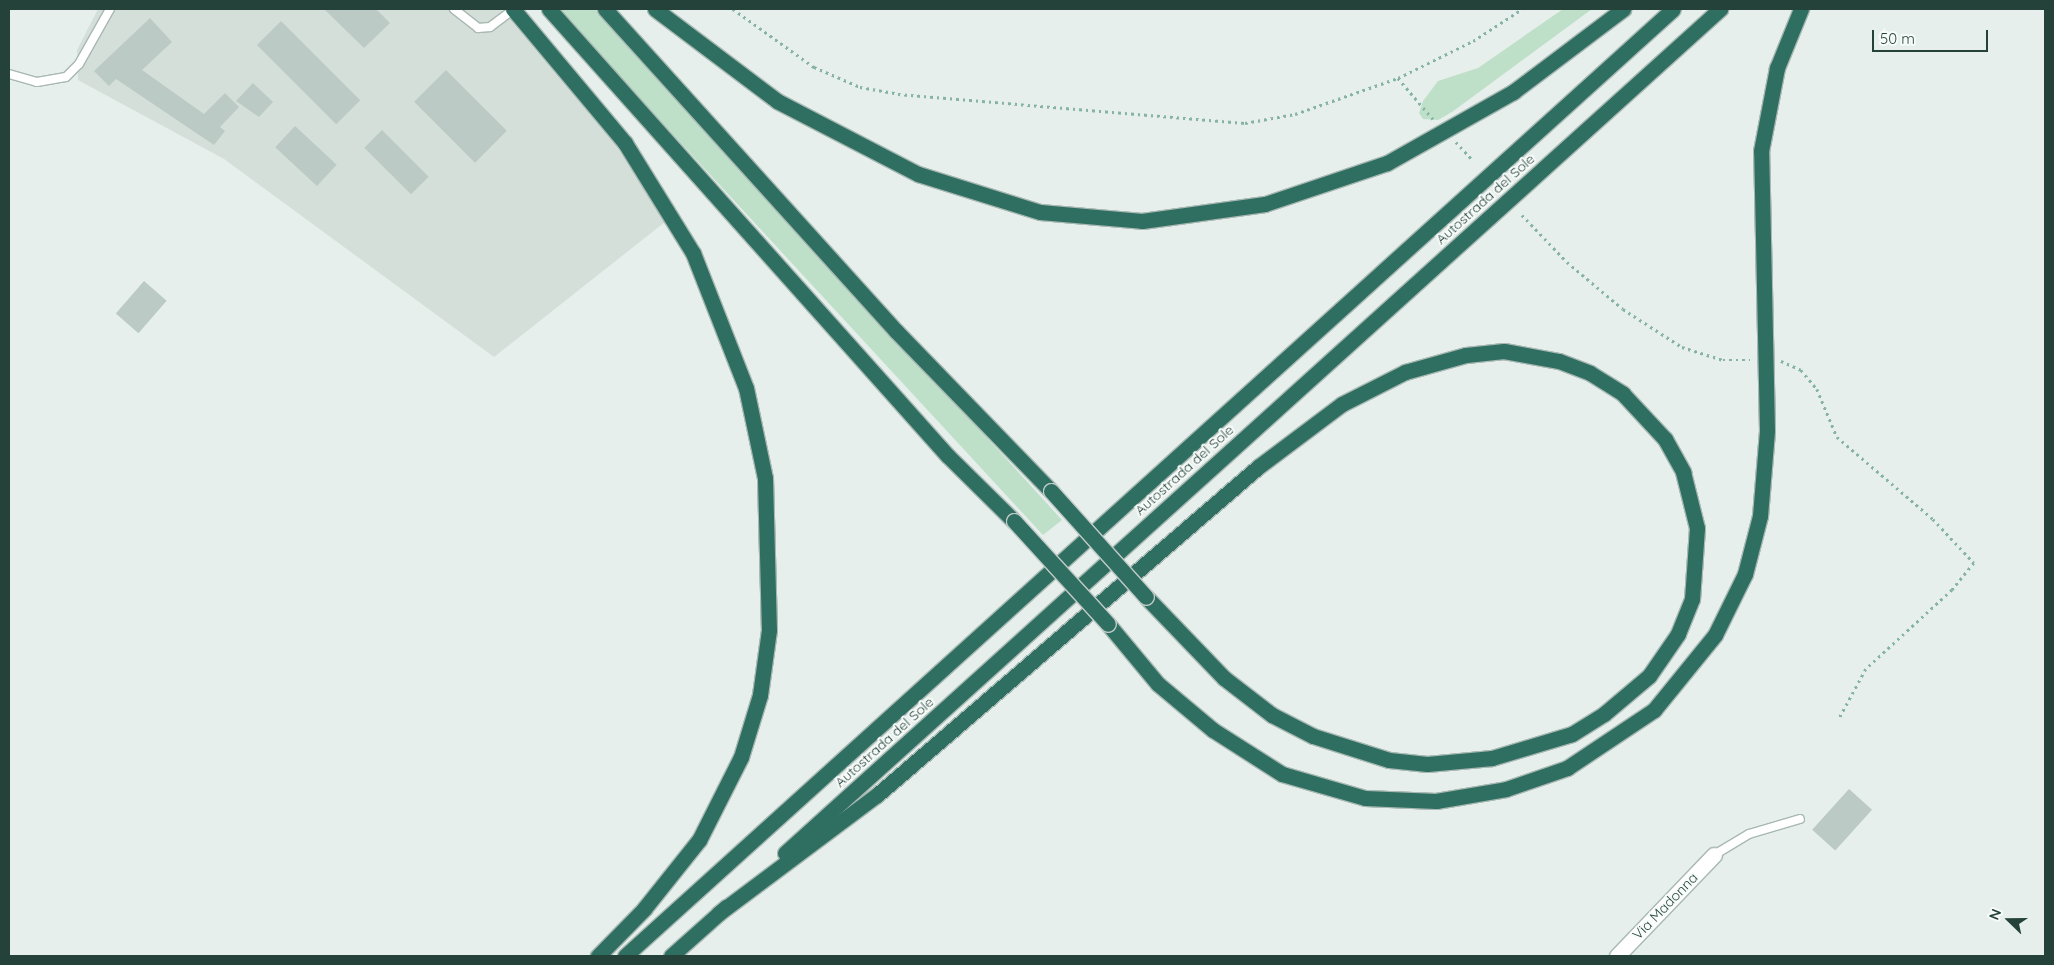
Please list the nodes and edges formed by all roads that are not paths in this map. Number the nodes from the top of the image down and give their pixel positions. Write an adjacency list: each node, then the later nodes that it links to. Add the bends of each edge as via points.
1 (110, 9): 11 (lane, via 79,64 66,77 37,82)
2 (454, 9): 10 (lane, via 478,28 490,28)
3 (549, 9): 9 (highway, bridge, via 948,456 1014,521 1158,684 1212,730 1282,774 1365,798 1436,801 1506,790 1567,768 1654,710 1716,635 1745,574 1760,516 1767,430 1761,151 1777,68)
4 (605, 9): 14 (highway, bridge, via 896,331 1051,491 1146,597 1224,678 1272,714 1313,736 1389,760 1427,764 1492,758 1572,734 1604,714 1649,676 1678,634 1692,599 1697,528 1683,472 1664,439 1634,404 1590,373 1559,361 1504,351 1466,355 1405,372 1342,404 1258,467 877,795)
5 (655, 9): 6 (highway, via 777,101 918,174 1040,212 1142,221 1265,204 1387,163 1513,92)
6 (1622, 9)
7 (1673, 9): 16 (highway, Autostrada del Sole)
8 (1720, 9): 14 (highway, Autostrada del Sole)
9 (1801, 9)
10 (510, 12): 15 (highway, via 625,143 693,253 746,388 765,478 769,630 760,694 741,757 699,840 644,909)
11 (9, 74)
12 (1800, 819): 13 (lane, via 1749,834)
13 (1714, 855): 18 (street, Via Madonna)
14 (719, 913): 17 (highway, Autostrada del Sole)
15 (598, 956)
16 (624, 956)
17 (671, 956)
18 (1617, 956)

